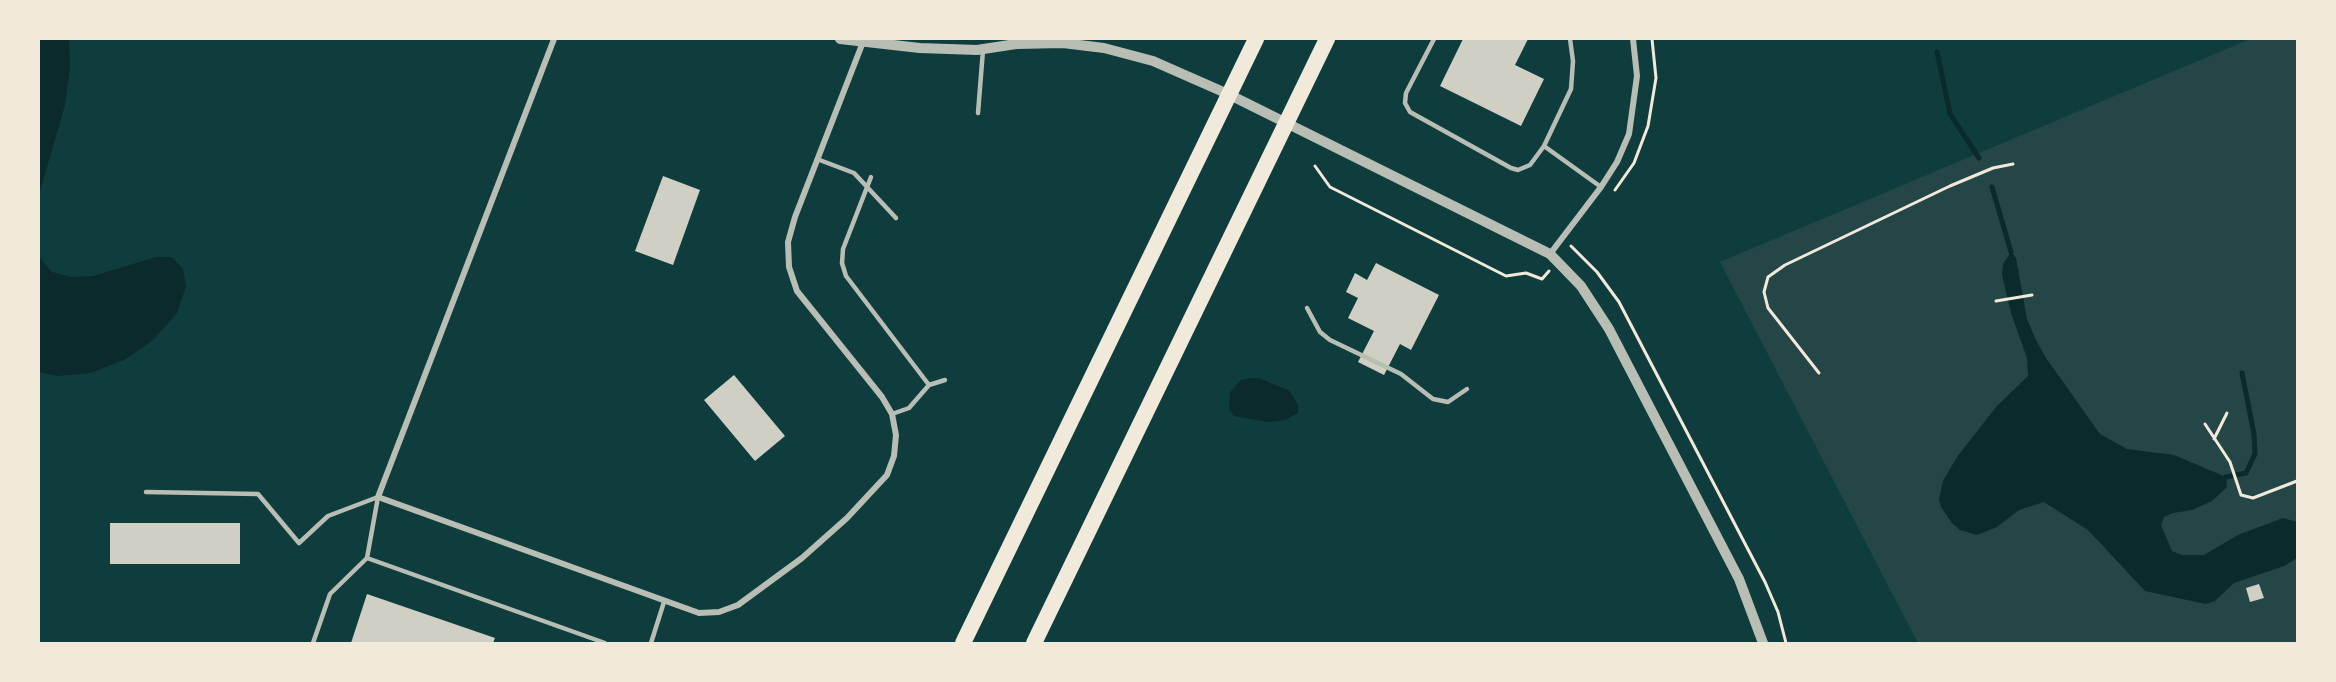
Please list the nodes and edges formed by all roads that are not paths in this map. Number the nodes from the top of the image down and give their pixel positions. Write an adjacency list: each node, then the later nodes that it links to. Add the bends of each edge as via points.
1 (554, 39): 27 (street)
2 (840, 39): 8 (street)
3 (1256, 39): 11 (highway)
4 (1327, 39): 13 (highway)
5 (1434, 39): 14 (lane, via 1406,93 1405,103 1410,112 1518,170 1530,165)
6 (1570, 39): 14 (lane, via 1571,89)
7 (1633, 39): 17 (street, via 1637,76 1632,116 1623,149)
8 (863, 42): 10 (street); 15 (street)
9 (1016, 42): 10 (street); 11 (street, via 1104,48 1153,61)
10 (983, 50): 12 (lane)
11 (1228, 94): 13 (street); 33 (highway)
12 (978, 113)
13 (1286, 123): 20 (street); 34 (highway)
14 (1544, 146): 17 (lane)
15 (817, 159): 18 (lane, via 854,173); 25 (street, via 788,242 789,267 797,291)
16 (871, 177): 18 (lane)
17 (1601, 187): 20 (street)
18 (867, 188): 19 (lane); 23 (lane, via 843,249 846,276)
19 (896, 218)
20 (1554, 258): 35 (street, via 1581,286 1609,329 1740,579)
21 (1307, 308): 24 (lane, via 1312,322 1330,340 1401,374 1433,399 1448,402)
22 (945, 380): 23 (lane)
23 (929, 385): 25 (lane, via 909,408)
24 (1467, 389)
25 (892, 414): 29 (street, via 896,435 887,475 802,558 738,605 719,612 699,613)
26 (146, 492): 27 (lane, via 258,494 299,543 328,516)
27 (378, 497): 28 (lane); 29 (street)
28 (367, 558): 30 (lane, via 330,594); 31 (lane)
29 (664, 602): 32 (lane)
30 (313, 643)
31 (605, 643)
32 (651, 643)
33 (963, 643)
34 (1034, 643)
35 (1763, 643)

